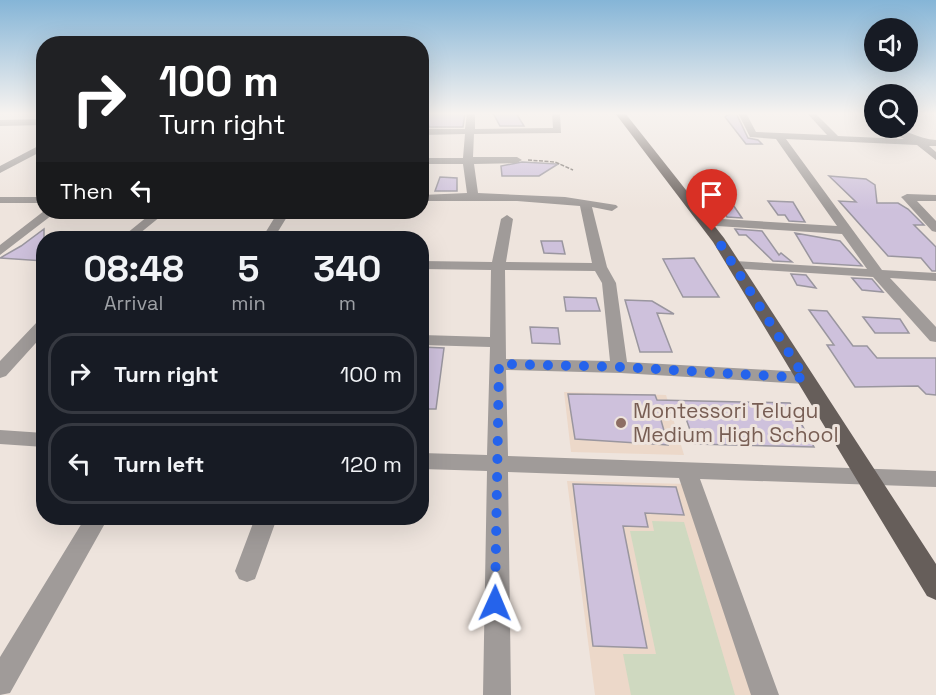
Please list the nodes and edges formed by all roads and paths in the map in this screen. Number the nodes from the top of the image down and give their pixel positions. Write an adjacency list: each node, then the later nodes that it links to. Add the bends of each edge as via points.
1 (470, 145): 9 (street)
2 (645, 145): 22 (main road)
3 (786, 145): 24 (street)
4 (923, 145): 6 (street)
5 (36, 150): 10 (street)
6 (936, 157)
7 (517, 160): 9 (street); 11 (path, via 555,162)
8 (429, 161): 9 (street)
9 (468, 161): 12 (street)
10 (0, 169)
11 (573, 170)
12 (473, 196): 13 (street); 17 (street)
13 (429, 198)
14 (936, 198): 23 (street, via 907,197)
15 (0, 200): 16 (street)
16 (36, 200)
17 (585, 202): 18 (street); 30 (street)
18 (612, 207)
19 (41, 219): 26 (street)
20 (151, 219): 25 (street)
21 (507, 219): 29 (street)
22 (705, 222): 24 (street); 28 (main road)
23 (936, 228)
24 (846, 230): 31 (street)
25 (136, 231)
26 (0, 251)
27 (429, 265): 29 (street)
28 (735, 265): 31 (street); 40 (main road)
29 (498, 266): 30 (street); 36 (street)
30 (600, 267): 38 (street, via 609,284)
31 (877, 273): 32 (street); 34 (street)
32 (936, 277)
33 (36, 333): 39 (street)
34 (936, 337)
35 (429, 340): 36 (street)
36 (497, 342): 37 (street)
37 (499, 364): 38 (street); 44 (street)
38 (621, 367): 40 (street)
39 (0, 372)
40 (805, 378): 46 (main road)
41 (0, 437): 42 (street)
42 (36, 439)
43 (429, 461): 44 (street)
44 (499, 465): 45 (street); 53 (street)
45 (686, 469): 46 (street); 54 (street)
46 (868, 478): 47 (street); 51 (main road)
47 (936, 479)
48 (93, 525): 52 (street)
49 (263, 525): 50 (street)
50 (247, 571)
51 (936, 587)
52 (0, 683)
53 (497, 695)
54 (765, 695)

